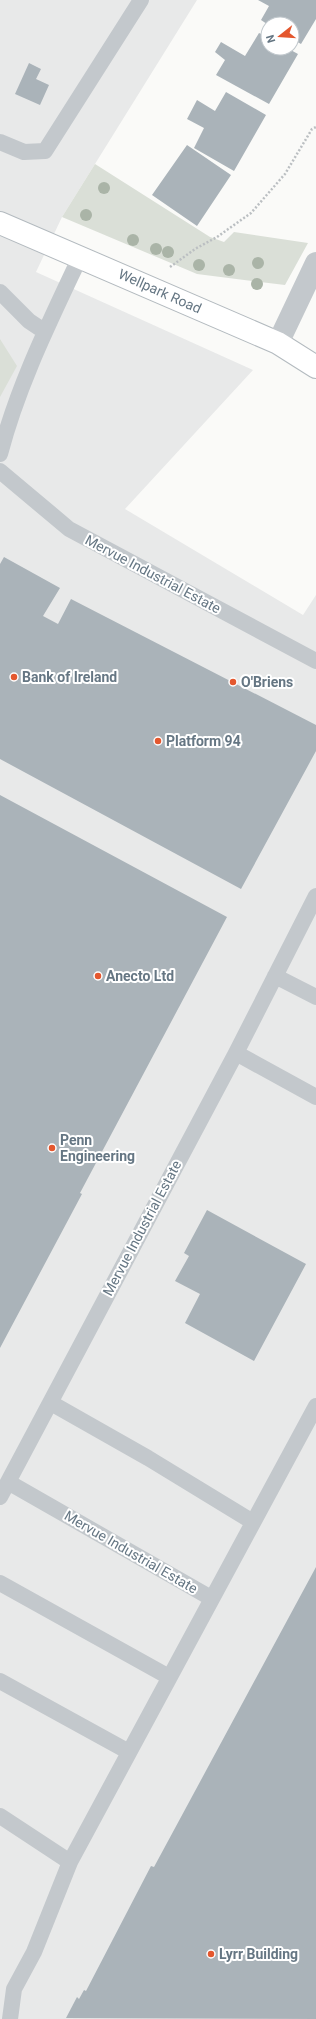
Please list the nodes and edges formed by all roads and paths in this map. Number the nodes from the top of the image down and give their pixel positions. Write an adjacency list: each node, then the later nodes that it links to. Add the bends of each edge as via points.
1 (141, 0): 3 (lane, via 45,151 24,152)
2 (316, 127): 7 (path, via 312,129 285,174 252,213 195,249)
3 (0, 142)
4 (0, 223): 5 (main road, Wellpark Road)
5 (80, 257): 7 (main road, Wellpark Road); 9 (lane)
6 (316, 263): 10 (street)
7 (146, 285): 10 (main road, Wellpark Road)
8 (0, 292): 9 (lane)
9 (44, 332): 12 (lane, via 9,419)
10 (278, 343): 11 (main road, Wellpark Road)
11 (316, 367)
12 (0, 454)
13 (0, 470): 14 (lane, Mervue Industrial Estate, via 69,529)
14 (316, 662)
15 (316, 896): 16 (lane, Mervue Industrial Estate)
16 (275, 976): 17 (lane); 18 (lane, Mervue Industrial Estate)
17 (316, 997)
18 (236, 1053): 19 (lane); 20 (lane, Mervue Industrial Estate, via 147,1217)
19 (316, 1097)
20 (51, 1403): 22 (lane, Mervue Industrial Estate); 24 (lane)
21 (316, 1406): 24 (lane, Mervue Industrial Estate)
22 (8, 1482): 23 (lane, Mervue Industrial Estate); 26 (lane, Mervue Industrial Estate)
23 (0, 1497)
24 (253, 1522): 26 (lane, Mervue Industrial Estate)
25 (0, 1583): 27 (lane)
26 (211, 1598): 27 (lane, Mervue Industrial Estate)
27 (169, 1677): 29 (lane, Mervue Industrial Estate)
28 (0, 1681): 29 (lane)
29 (129, 1752): 31 (lane, Mervue Industrial Estate)
30 (0, 1816): 31 (lane)
31 (70, 1862): 32 (lane, Mervue Industrial Estate, via 34,1952 14,1989)
32 (10, 2019)

